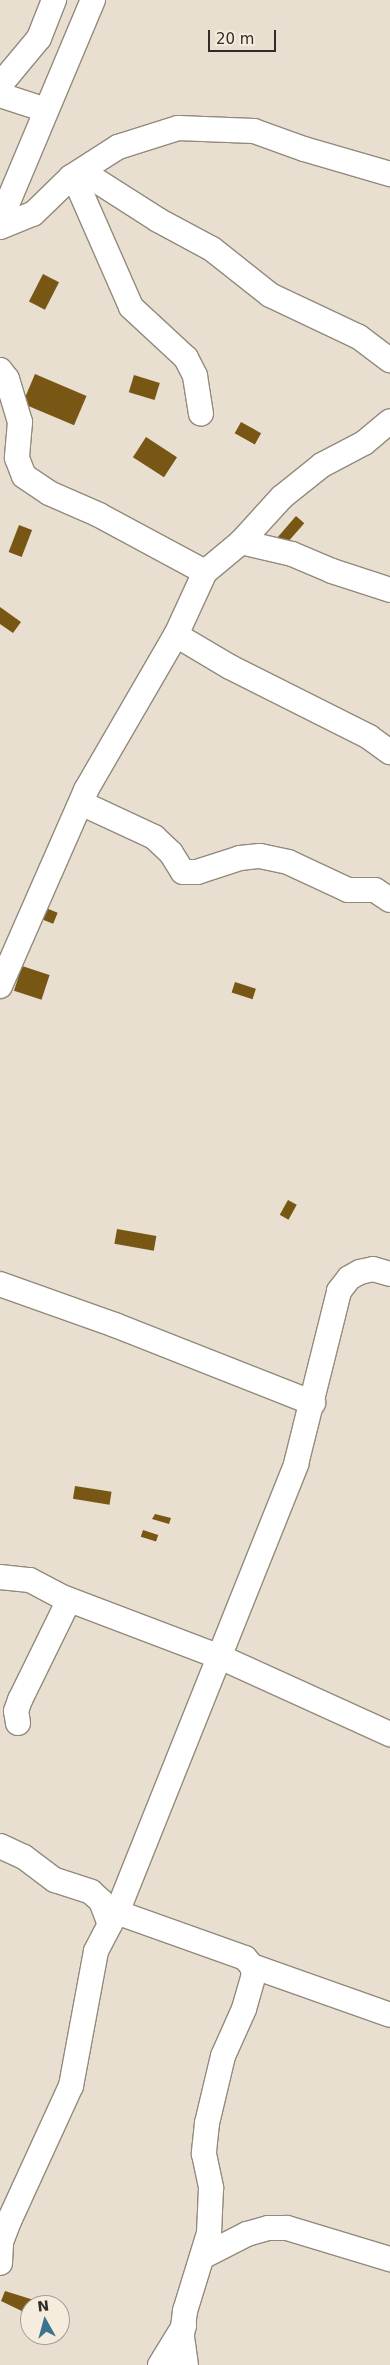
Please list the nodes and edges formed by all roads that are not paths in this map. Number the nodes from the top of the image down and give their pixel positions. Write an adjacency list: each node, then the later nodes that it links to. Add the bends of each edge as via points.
1 (54, 0): 3 (street, via 39,38)
2 (93, 0): 5 (street)
3 (0, 84)
4 (0, 95): 5 (street)
5 (46, 110): 8 (street)
6 (390, 174): 7 (street, via 254,131 178,128 118,148)
7 (75, 182): 9 (street, via 33,214); 10 (street, via 84,176 94,179 158,220 212,249 270,295 359,337); 12 (street, via 131,307 186,358 194,376)
8 (0, 221)
9 (0, 227)
10 (390, 360)
11 (0, 370): 15 (street, via 7,379 20,422 16,458 24,476 49,493 99,514)
12 (201, 414)
13 (390, 421): 14 (street, via 364,443 322,464 282,497)
14 (241, 542): 15 (street); 16 (street, via 292,554)
15 (205, 572): 17 (street)
16 (390, 590)
17 (176, 636): 18 (street, via 369,737); 19 (street)
18 (390, 752)
19 (81, 803): 20 (street, via 154,837 171,853 183,872 197,872 240,858 260,856 288,862 348,890 374,890); 21 (street)
20 (390, 900)
21 (0, 986)
22 (390, 1274): 24 (street, via 373,1269 360,1272 349,1278 339,1291)
23 (0, 1284): 24 (street, via 116,1325 222,1370)
24 (313, 1403): 27 (street, via 296,1464)
25 (0, 1577): 26 (street, via 30,1580)
26 (69, 1600): 27 (street); 28 (street, via 20,1700 16,1711)
27 (220, 1657): 29 (street); 31 (street)
28 (18, 1723)
29 (390, 1734)
30 (0, 1846): 31 (street, via 24,1857 55,1880 91,1892)
31 (112, 1910): 32 (street, via 224,1949 245,1958); 36 (street, via 96,1951 71,2086 10,2219 2,2242)
32 (252, 1966): 33 (street); 34 (street, via 252,1983 223,2056 207,2124 204,2154 210,2197 209,2234)
33 (390, 2015)
34 (202, 2257): 35 (street, via 247,2234 268,2228 287,2228); 37 (street)
35 (390, 2260)
36 (0, 2263)
37 (184, 2326): 38 (street); 39 (street)
38 (160, 2365)
39 (186, 2365)

